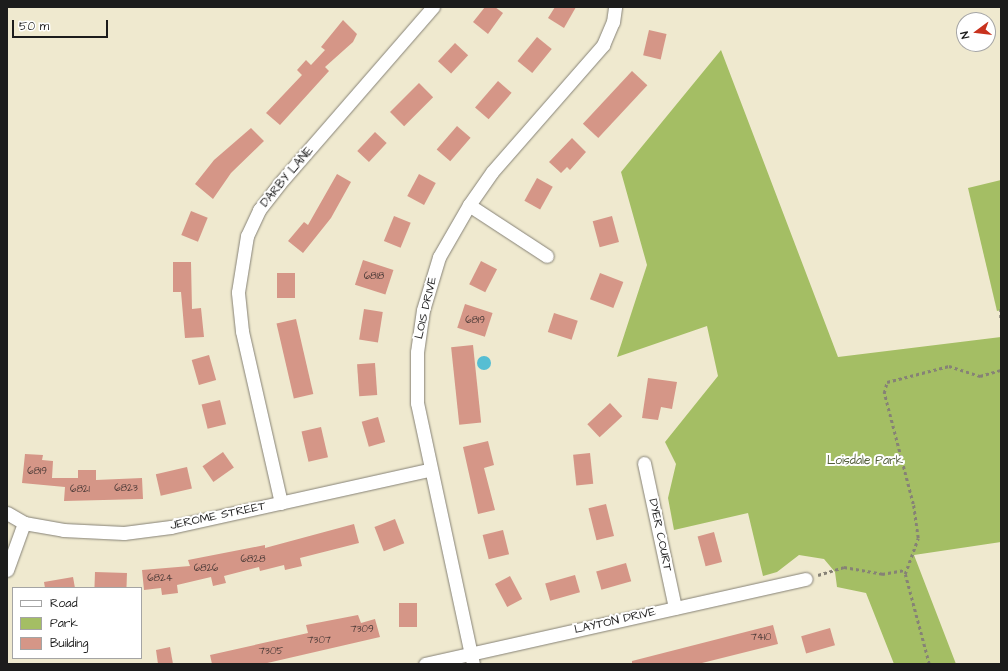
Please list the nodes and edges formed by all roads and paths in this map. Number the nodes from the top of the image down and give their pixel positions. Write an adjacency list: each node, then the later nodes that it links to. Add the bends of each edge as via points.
1 (433, 7): 10 (street, DARBY LANE, via 279,184 259,210 247,236 238,292 242,331)
2 (615, 7): 3 (street, LOIS DRIVE, via 610,32 598,51 492,172)
3 (469, 205): 4 (street); 9 (street, LOIS DRIVE, via 439,257 420,328 416,388)
4 (547, 256)
5 (1001, 309): 6 (path)
6 (1001, 320)
7 (1001, 370): 14 (path, via 980,376 949,366 887,382 884,393 913,504 918,538)
8 (644, 463): 16 (street, DYER COURT)
9 (429, 470): 10 (street, JEROME STREET); 17 (street, LOIS DRIVE)
10 (281, 503): 12 (street, JEROME STREET, via 171,527 124,533 85,532)
11 (7, 513): 12 (street, JEROME STREET)
12 (24, 523): 13 (street)
13 (7, 570)
14 (905, 570): 15 (path, via 882,574 841,568); 19 (path)
15 (806, 579): 16 (street, LAYTON DRIVE)
16 (675, 608): 17 (street, LAYTON DRIVE)
17 (472, 659): 18 (street, LAYTON DRIVE)
18 (425, 664)
19 (928, 664)

